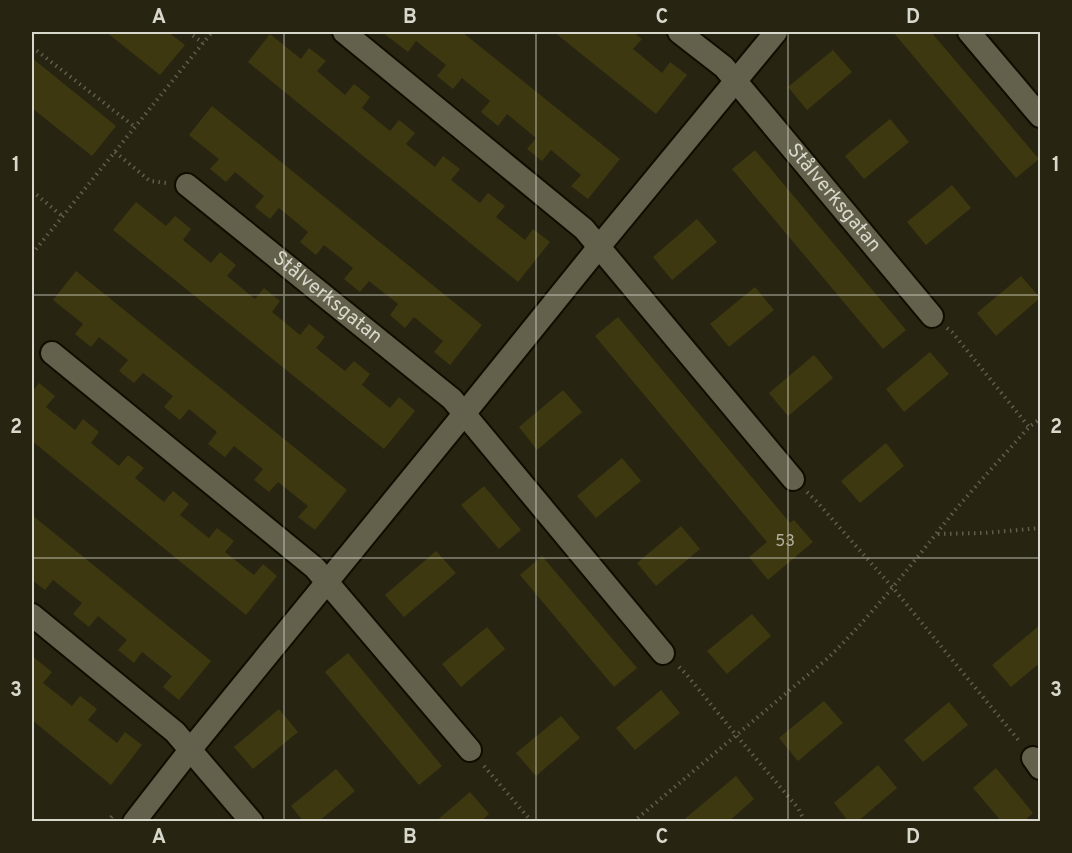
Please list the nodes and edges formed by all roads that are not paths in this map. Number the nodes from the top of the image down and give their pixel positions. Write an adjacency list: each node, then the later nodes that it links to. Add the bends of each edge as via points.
1 (344, 32): 8 (street, via 584,230)
2 (679, 32): 5 (street, Stålverksgatan)
3 (776, 32): 5 (street)
4 (969, 32): 6 (street)
5 (735, 81): 8 (street); 9 (street, Stålverksgatan)
6 (1041, 116)
7 (187, 185): 11 (street, Stålverksgatan, via 452,399)
8 (598, 248): 11 (street); 12 (street)
9 (932, 316)
10 (52, 354): 13 (street)
11 (464, 414): 13 (street); 15 (street, Stålverksgatan)
12 (793, 479)
13 (328, 582): 16 (street); 17 (street)
14 (32, 615): 16 (street, via 176,732)
15 (663, 653)
16 (190, 750): 18 (street); 19 (street)
17 (470, 750)
18 (134, 822)
19 (252, 822)

